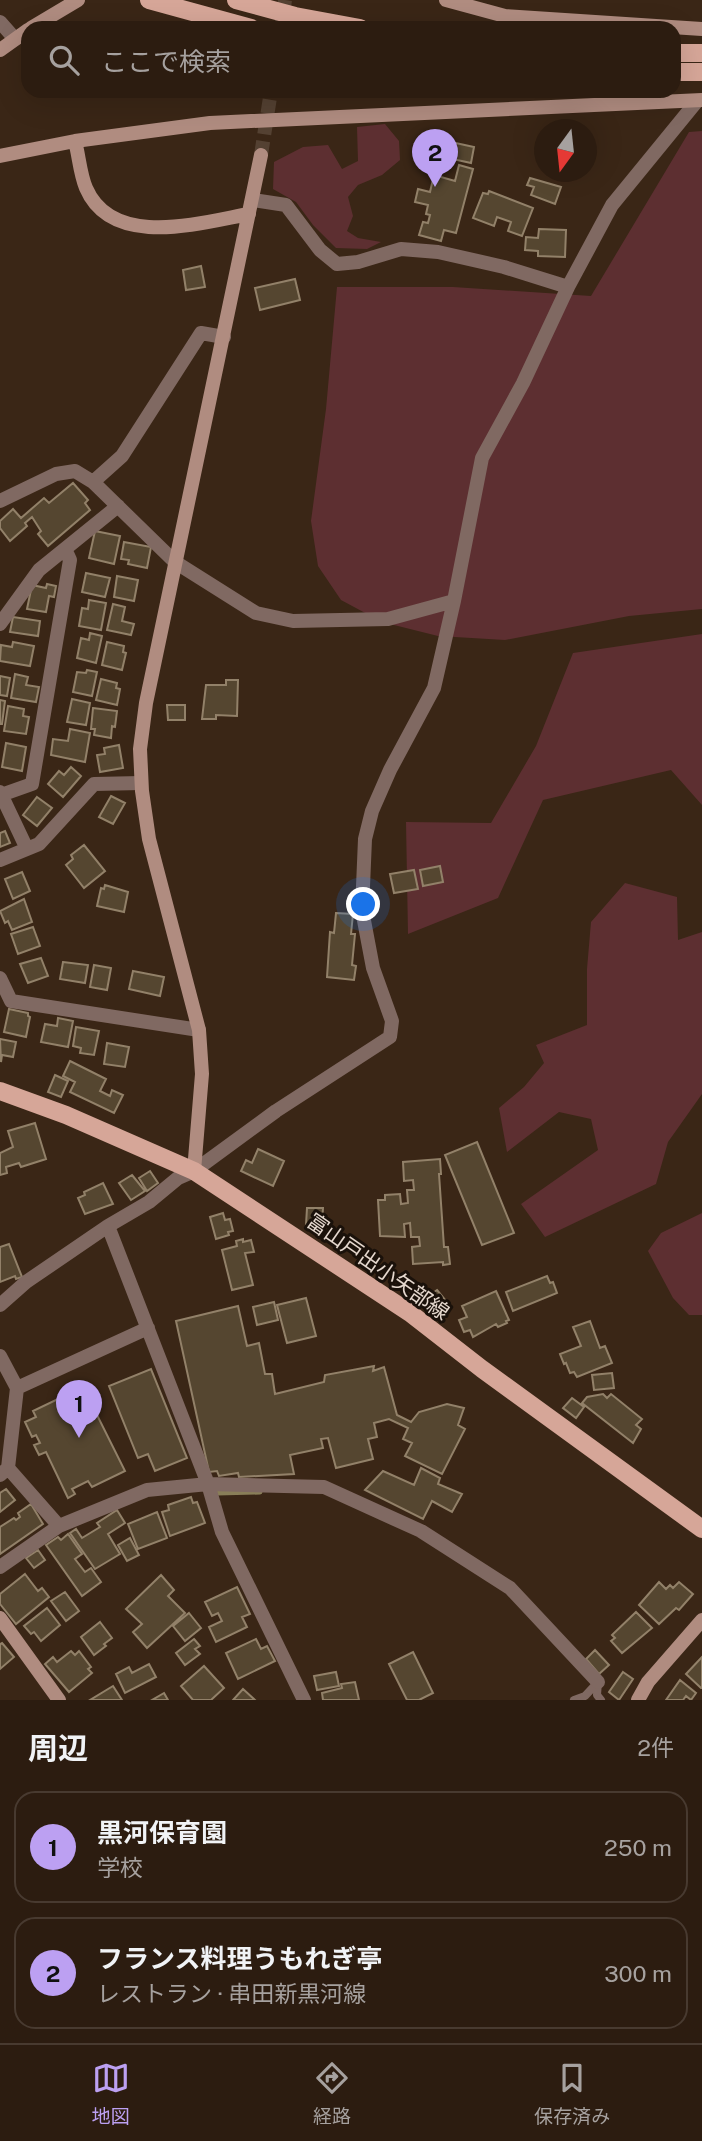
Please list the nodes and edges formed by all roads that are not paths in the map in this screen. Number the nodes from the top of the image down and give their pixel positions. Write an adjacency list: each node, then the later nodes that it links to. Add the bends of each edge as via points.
1 (78, 0): 5 (street)
2 (236, 0): 7 (main road)
3 (446, 0): 8 (street, via 505,16)
4 (152, 1): 6 (main road)
5 (43, 21)
6 (225, 21)
7 (322, 21)
8 (581, 21)
9 (0, 22): 13 (street)
10 (681, 28): 11 (street)
11 (702, 29)
12 (21, 35): 13 (street)
13 (15, 39): 14 (street)
14 (0, 50)
15 (681, 53): 16 (main road)
16 (702, 53)
17 (681, 72): 18 (main road)
18 (702, 72)
19 (700, 100): 20 (street, via 210,123); 24 (street, via 612,205)
20 (75, 141): 22 (street); 23 (street, via 87,189 104,212 119,222 172,228)
21 (261, 155): 23 (street)
22 (0, 156)
23 (251, 207): 24 (street, via 286,205 320,250 337,264 401,249 438,252); 25 (street)
24 (568, 287): 31 (street, via 482,458)
25 (224, 337): 26 (street, via 201,332 122,456); 30 (street)
26 (93, 482): 27 (street, via 75,471 56,474); 28 (street)
27 (0, 501)
28 (118, 506): 29 (street); 30 (street)
29 (65, 549): 32 (street, via 39,570); 34 (street, via 70,560 32,784)
30 (175, 562): 31 (street, via 256,613 293,621 388,619); 33 (street, via 146,703)
31 (454, 601): 40 (street, via 433,688 390,770 365,839 362,910 373,968 392,1021 390,1037)
32 (0, 624)
33 (141, 783): 35 (street, via 94,784 39,844); 38 (street, via 149,839)
34 (1, 794): 35 (street)
35 (27, 849): 36 (street)
36 (0, 860)
37 (0, 978): 38 (street, via 11,1001)
38 (199, 1030): 40 (street, via 202,1074)
39 (0, 1091): 40 (main road, 富山戸出小矢部線)
40 (194, 1171): 41 (street); 49 (main road, 富山戸出小矢部線, via 410,1313)
41 (108, 1226): 42 (street); 43 (street)
42 (0, 1304)
43 (148, 1328): 45 (street); 47 (street)
44 (0, 1356): 45 (street)
45 (17, 1388): 46 (street)
46 (4, 1471): 48 (street)
47 (208, 1483): 48 (street, via 147,1490); 54 (street, via 324,1487 421,1531 510,1588); 56 (street, via 222,1532)
48 (59, 1525): 50 (street)
49 (702, 1530)
50 (0, 1567)
51 (0, 1618): 53 (street)
52 (702, 1620): 59 (street)
53 (5, 1635): 55 (street)
54 (598, 1682): 57 (lane); 58 (lane)
55 (59, 1700)
56 (304, 1700)
57 (574, 1700)
58 (601, 1700)
59 (638, 1700)

